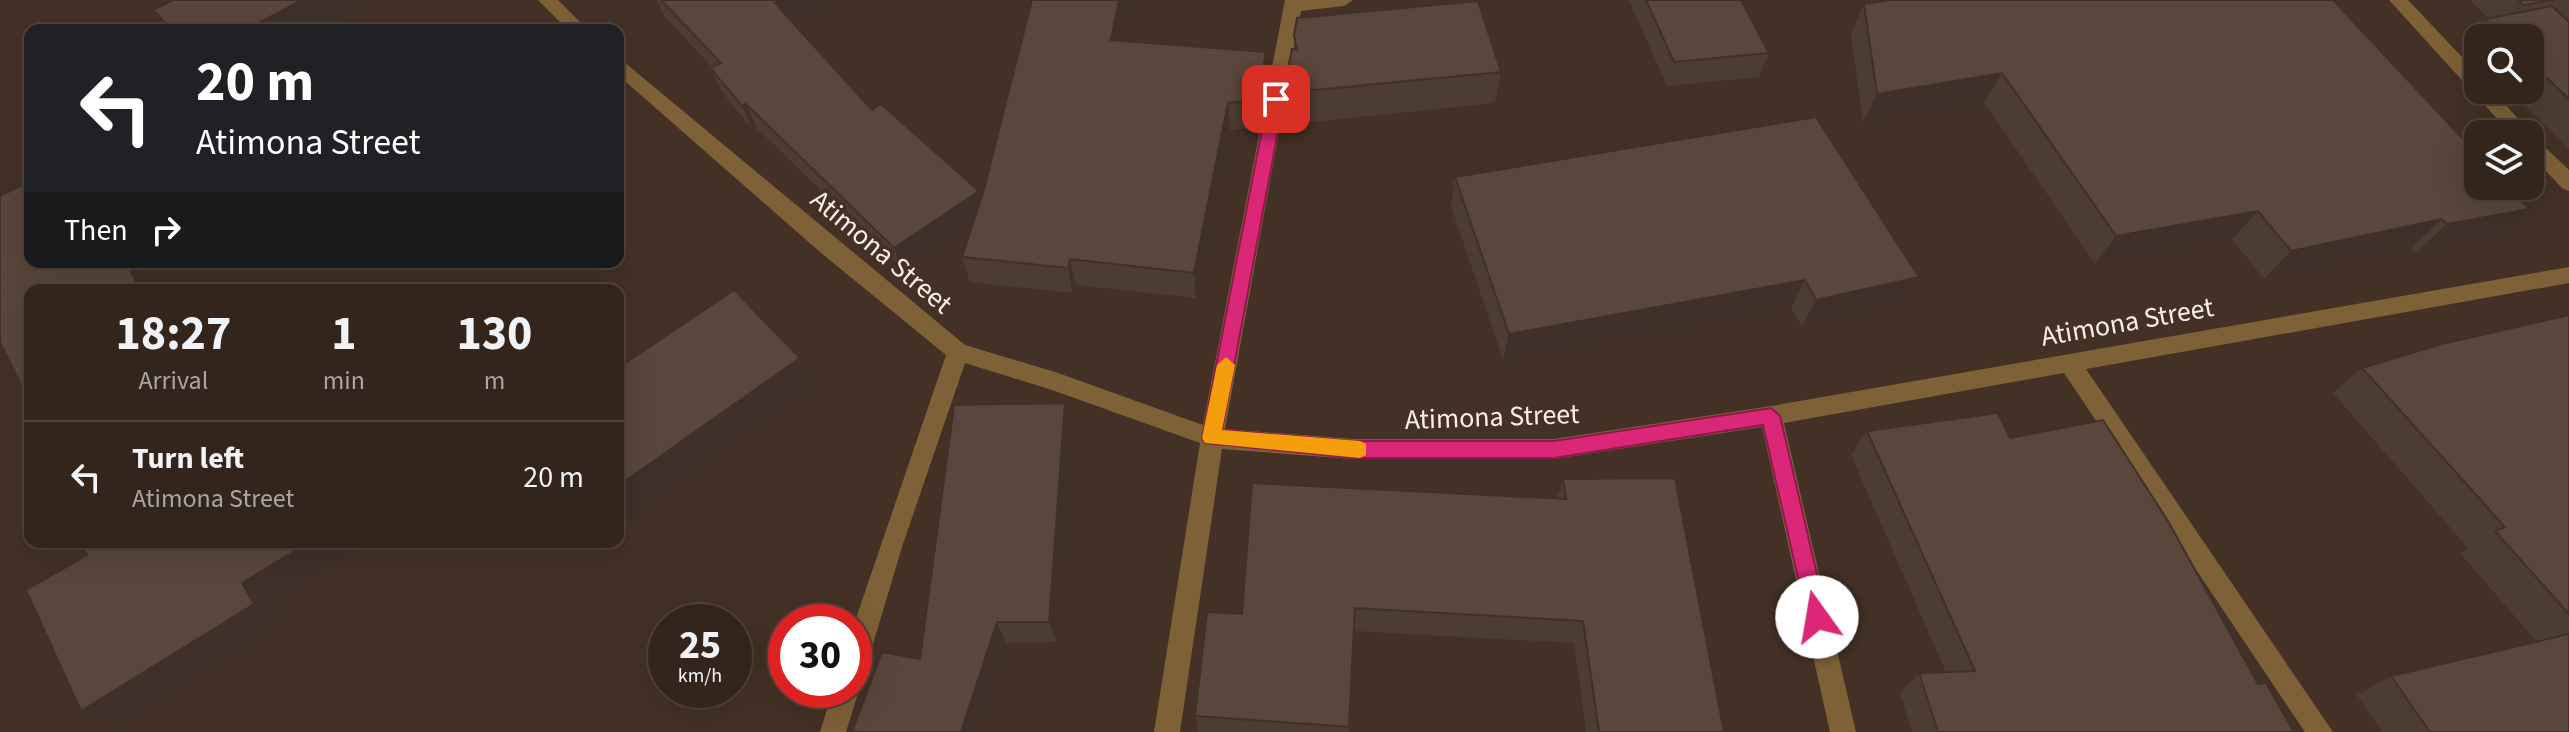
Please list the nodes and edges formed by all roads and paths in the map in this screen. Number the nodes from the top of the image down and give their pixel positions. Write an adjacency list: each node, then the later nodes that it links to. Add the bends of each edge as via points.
1 (547, 0): 5 (street)
2 (1344, 0): 4 (street)
3 (2398, 0): 7 (street)
4 (1294, 3): 16 (street)
5 (573, 24)
6 (624, 69): 13 (street, Atimona Street)
7 (2464, 71)
8 (2495, 104): 9 (street)
9 (2510, 120)
10 (2544, 157): 11 (street)
11 (2569, 183)
12 (2569, 275): 14 (street, Atimona Street)
13 (958, 352): 16 (street, Atimona Street); 17 (street)
14 (2068, 361): 15 (street, Atimona Street); 22 (street)
15 (1771, 416): 16 (street, Atimona Street, via 1554,449 1353,449); 21 (street)
16 (1212, 438): 20 (street)
17 (872, 606)
18 (840, 708): 19 (street)
19 (833, 732)
20 (1167, 732)
21 (1843, 732)
22 (2320, 732)

